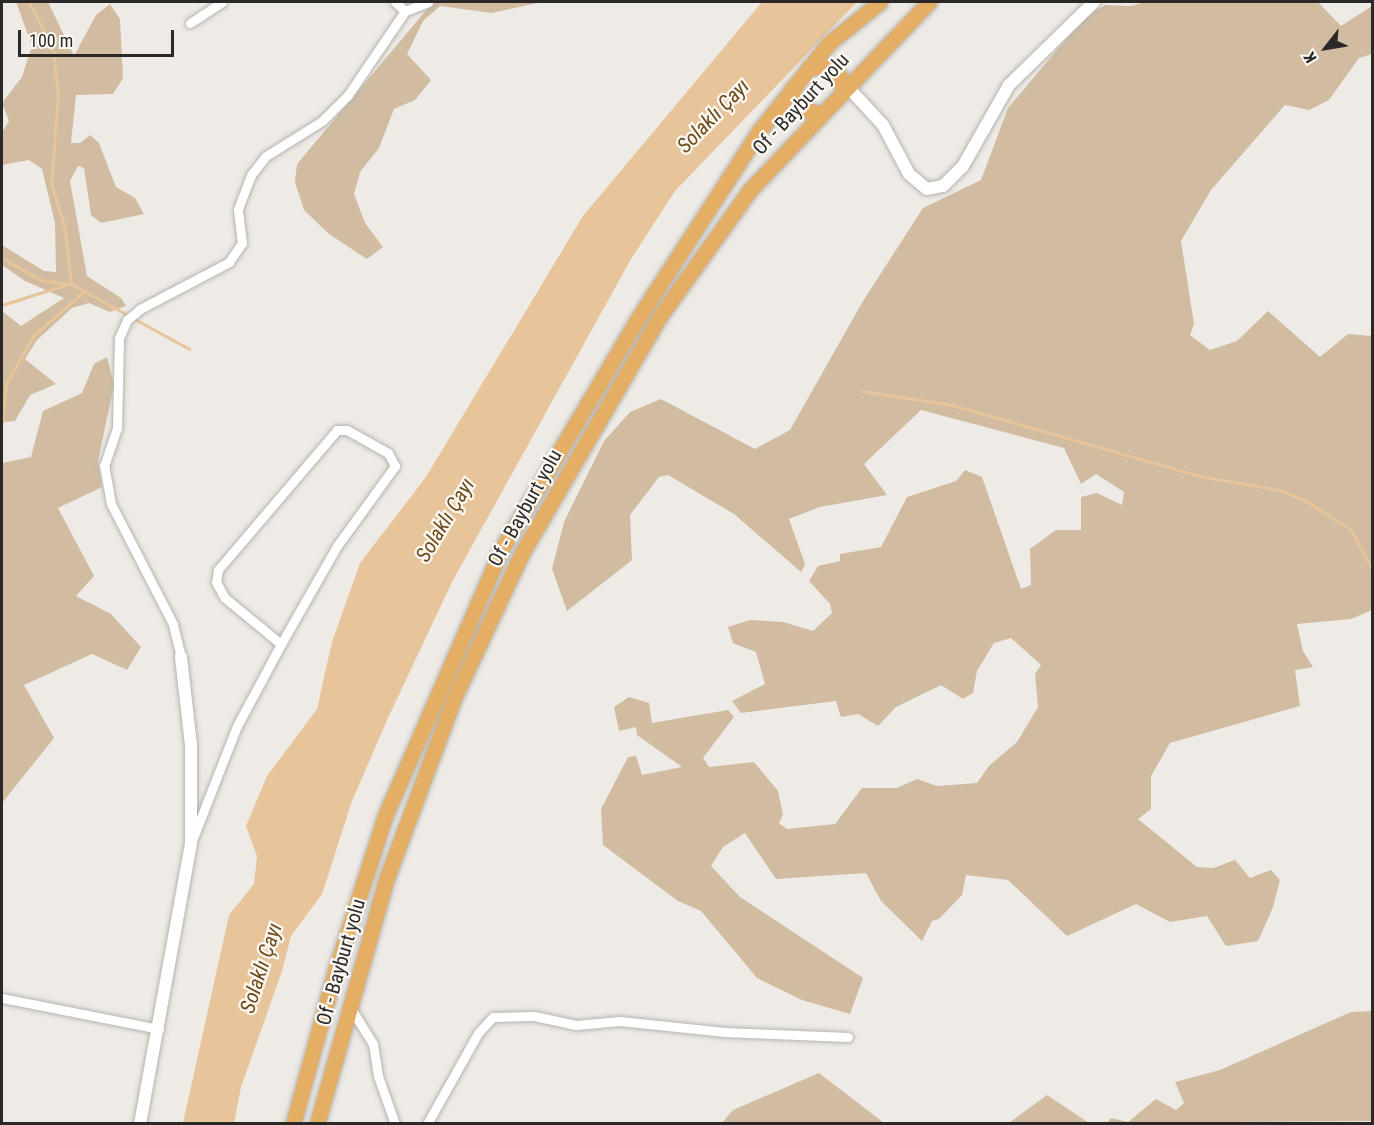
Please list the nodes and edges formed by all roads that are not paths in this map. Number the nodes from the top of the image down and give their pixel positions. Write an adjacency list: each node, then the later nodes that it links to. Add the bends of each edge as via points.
1 (222, 2): 8 (street)
2 (395, 2): 7 (street)
3 (428, 2): 7 (street)
4 (880, 2): 9 (highway, Of - Bayburt yolu, via 830,43)
5 (929, 2): 11 (highway, Of - Bayburt yolu)
6 (1094, 2): 11 (street, via 1009,85 963,166 943,186 927,189 909,174 883,125)
7 (405, 11): 14 (street, via 348,95 322,121 266,156 251,175 238,209 242,243 229,262 140,309 127,320 119,338 117,428 104,466 111,504 173,624)
8 (190, 23)
9 (809, 67): 10 (highway, Of - Bayburt yolu); 11 (highway, via 833,71)
10 (792, 88): 12 (highway, via 804,109); 21 (highway, Of - Bayburt yolu, via 760,130 637,320 501,550 386,816 336,968)
11 (845, 88): 12 (highway, Of - Bayburt yolu)
12 (820, 114): 17 (highway, Of - Bayburt yolu, via 749,191 660,316 522,553 450,709 386,880)
13 (281, 644): 13 (street, via 337,546 395,466 388,453 347,430 337,430 218,570 216,582 225,598); 15 (street, via 237,726)
14 (181, 657): 15 (street, via 191,745)
15 (191, 843): 18 (street)
16 (2, 998): 18 (street)
17 (350, 1006): 22 (highway, Of - Bayburt yolu); 23 (street, via 373,1044 378,1076)
18 (159, 1029): 20 (street)
19 (848, 1037): 24 (street, via 724,1032 620,1021 576,1025 534,1016 493,1017 478,1033)
20 (140, 1124)
21 (293, 1124)
22 (317, 1124)
23 (395, 1124)
24 (427, 1124)

